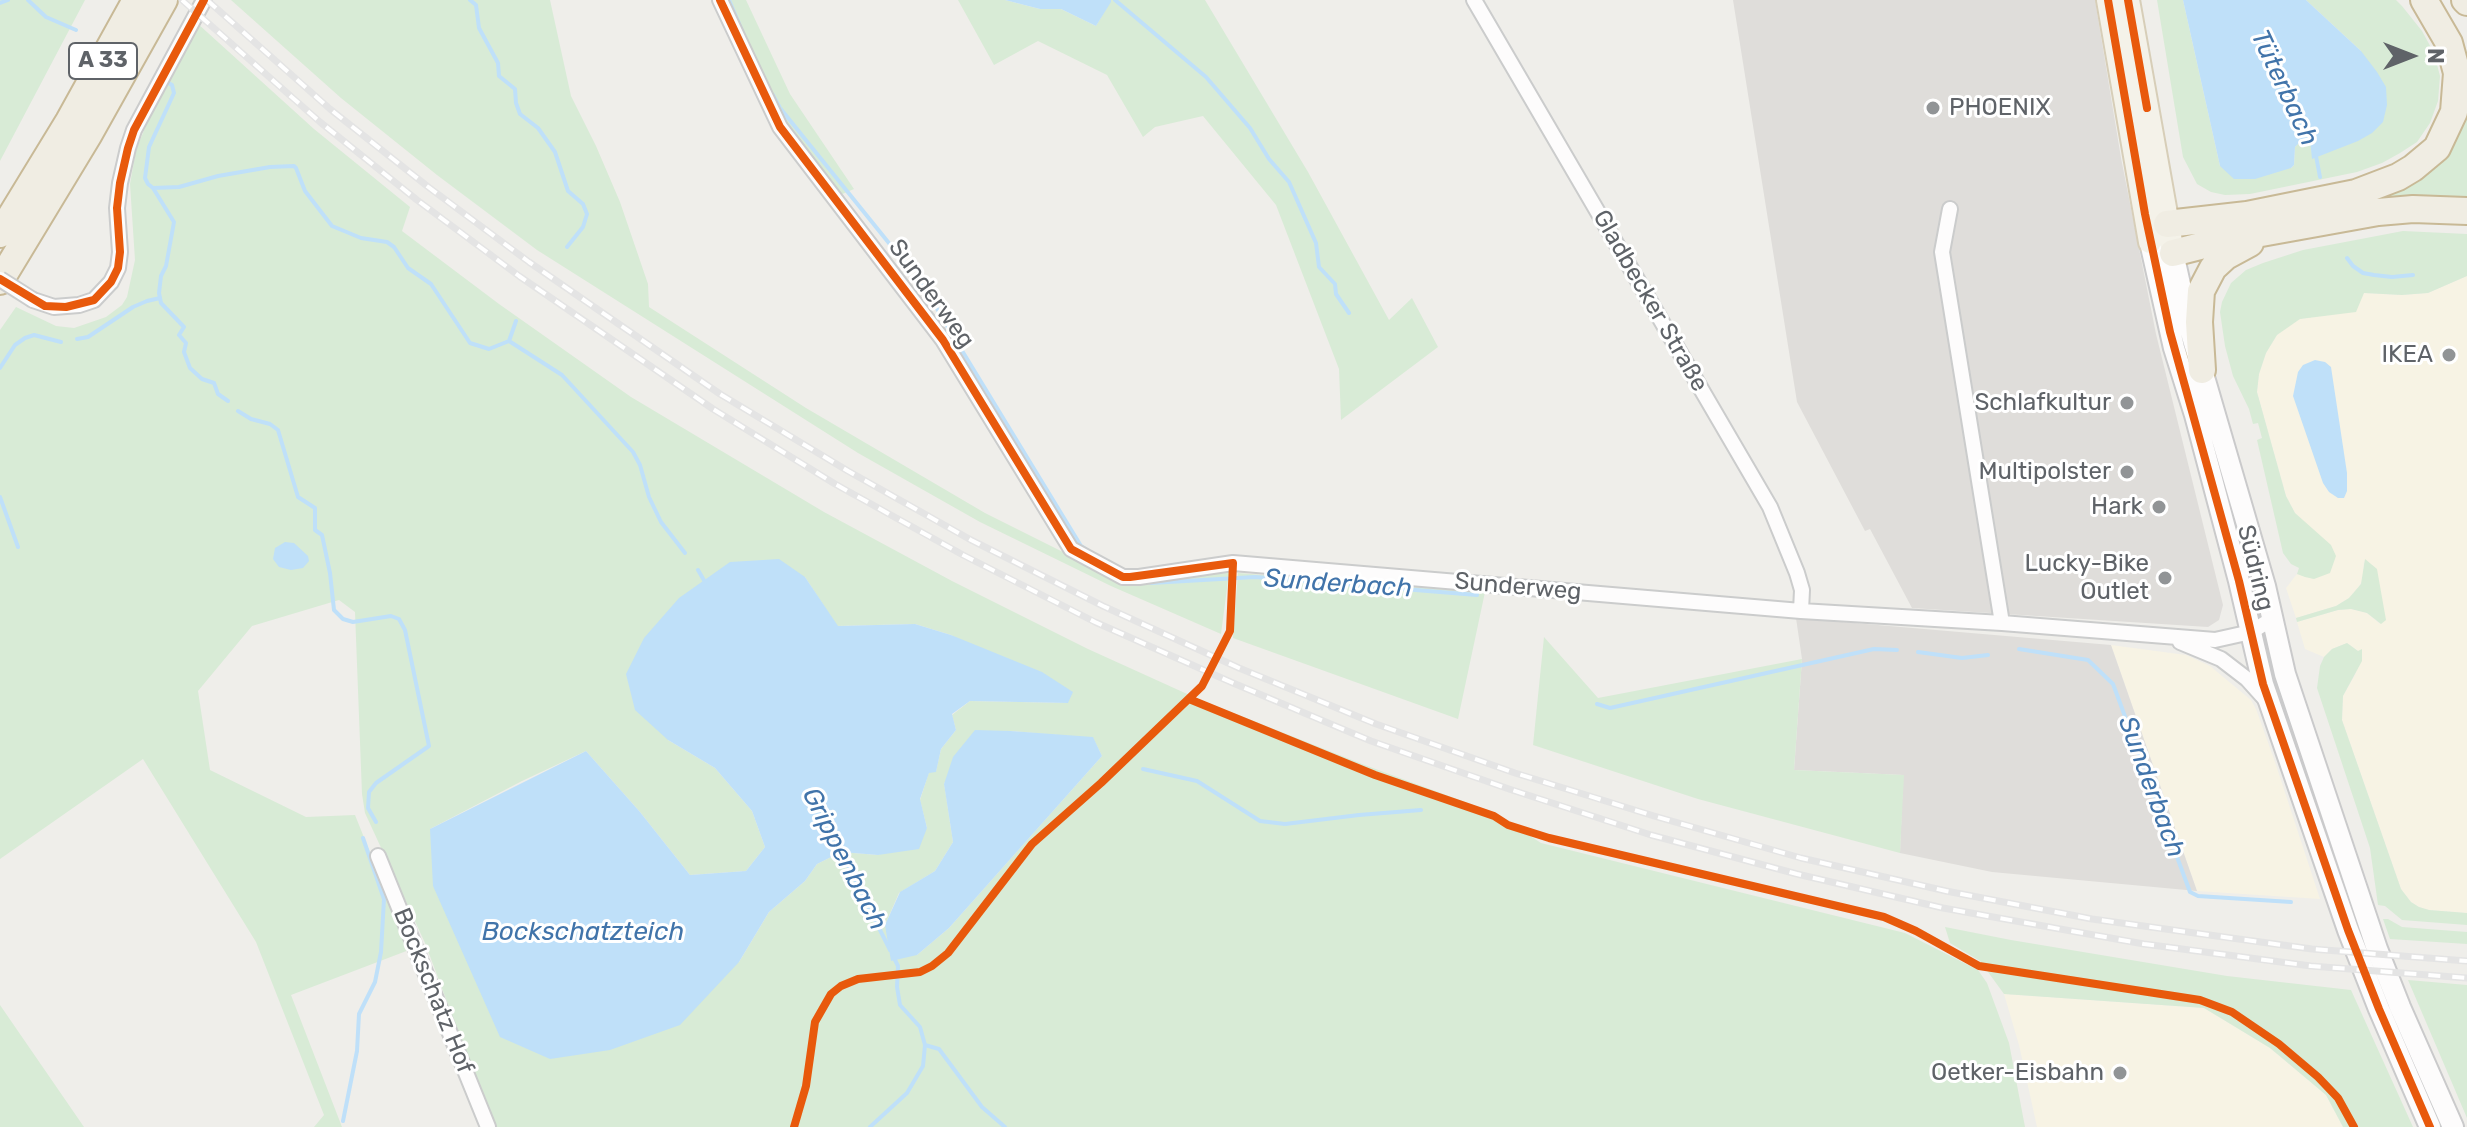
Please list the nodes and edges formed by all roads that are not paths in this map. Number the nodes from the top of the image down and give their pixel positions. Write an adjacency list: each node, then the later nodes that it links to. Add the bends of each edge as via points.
1 (136, 0): 14 (highway, A 33)
2 (164, 0): 16 (highway, A 33)
3 (204, 0): 16 (street, bridge, via 134,130 123,165 117,208 120,252 111,282 94,300 54,307)
4 (720, 0): 18 (street, Sunderweg, via 780,127 943,340 1079,555 1123,577 1233,563)
5 (1474, 0): 18 (street, Gladbecker Straße, via 1770,507 1797,573)
6 (2108, 0): 15 (main road, Südring)
7 (2128, 0): 15 (main road, Südring)
8 (2424, 0): 15 (highway, via 2449,43 2457,73 2454,112 2437,148 2398,177 2356,193 2247,215)
9 (2436, 0): 10 (highway)
10 (2467, 34)
11 (1950, 209): 19 (street, via 1942,252)
12 (2467, 211): 13 (highway, via 2378,212)
13 (2276, 232): 15 (highway); 17 (highway, via 2226,256 2206,281 2199,304)
14 (0, 234)
15 (2164, 240): 17 (main road, Südring); 21 (main road, Südring, via 2174,348)
16 (0, 280)
17 (2202, 370): 20 (main road, Südring)
18 (1801, 611): 19 (street, Sunderweg)
19 (2002, 623): 22 (street, Sunderweg)
20 (2274, 627): 21 (street, Sunderweg); 27 (main road, Südring, via 2377,949)
21 (2251, 632): 22 (street, Sunderweg, via 2215,640); 23 (main road, Südring)
22 (2157, 636): 23 (street, Sunderweg, via 2221,659)
23 (2271, 705): 26 (main road, Südring, via 2348,930)
24 (378, 856): 25 (street, Bockschatz Hof)
25 (488, 1127)
26 (2430, 1127)
27 (2453, 1127)

